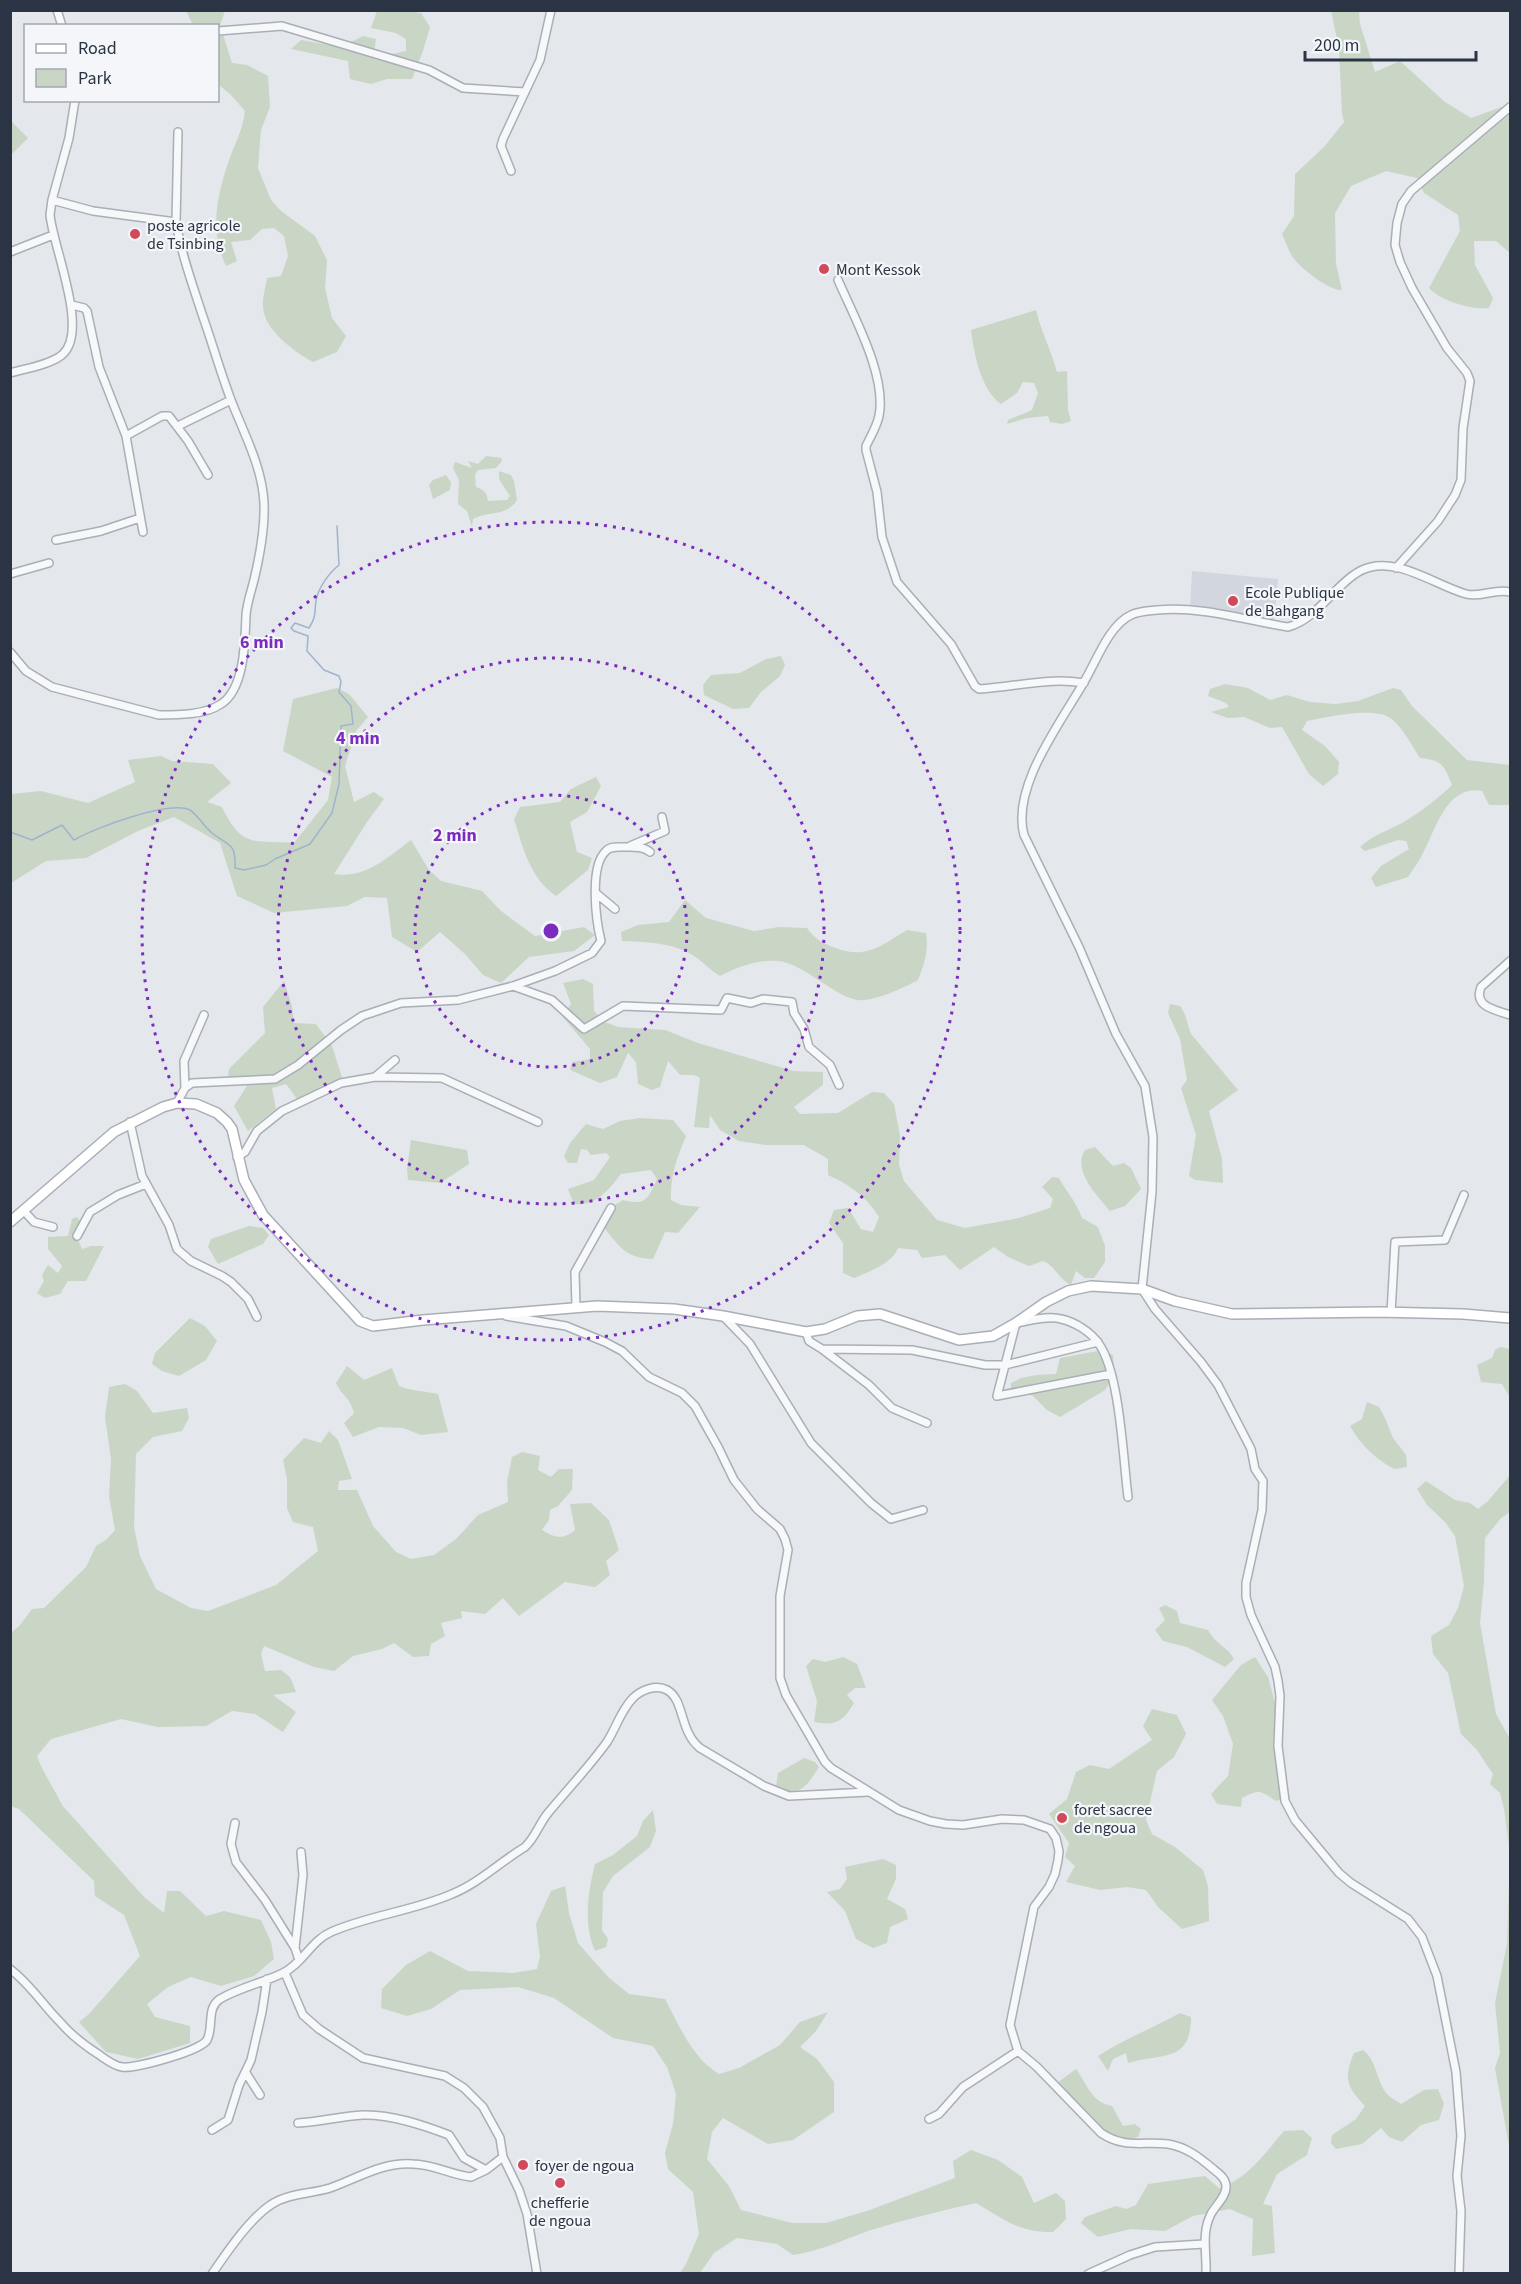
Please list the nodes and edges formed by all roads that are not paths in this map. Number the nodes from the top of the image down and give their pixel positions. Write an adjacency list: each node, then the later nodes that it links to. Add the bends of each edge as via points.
1 (551, 10): 3 (street, via 540,60)
2 (219, 31): 3 (street, via 282,26 429,70 463,88)
3 (525, 92): 7 (street, via 501,146)
4 (75, 102): 8 (street)
5 (1510, 107): 23 (street, via 1411,191 1402,204 1397,223 1395,244 1405,276 1470,381 1461,480 1438,521)
6 (178, 132): 9 (street)
7 (511, 171)
8 (52, 200): 9 (street, via 116,215); 10 (street)
9 (176, 222): 15 (street, via 188,272)
10 (53, 235): 11 (street); 13 (street)
11 (10, 252)
12 (838, 280): 27 (street, via 873,361 878,382 879,417 866,450 877,492 882,537 897,582 951,644 979,689 1030,681)
13 (72, 305): 14 (street, via 71,334 65,353); 17 (street, via 87,311 99,367)
14 (10, 373)
15 (231, 400): 16 (street); 26 (street, via 259,471 264,504 261,550 247,606 244,656 225,701 197,712 159,715 52,687 27,671)
16 (178, 426): 17 (street, via 166,415); 18 (street)
17 (126, 436): 19 (street)
18 (208, 475)
19 (140, 518): 20 (street); 21 (street)
20 (143, 532)
21 (56, 540)
22 (49, 563): 24 (street)
23 (1396, 568): 25 (street, via 1468,595); 27 (street, via 1383,566 1360,571 1312,614 1288,627 1178,608 1130,616 1119,623)
24 (10, 574)
25 (1510, 592)
26 (10, 652)
27 (1084, 683): 52 (street, via 1049,738 1020,821 1116,1034 1145,1086 1153,1137)
28 (662, 817): 29 (street, via 665,831)
29 (627, 847): 30 (street); 31 (street, via 605,851 595,874)
30 (650, 852)
31 (597, 894): 32 (street); 34 (street, via 601,941 598,948 555,971)
32 (615, 909)
33 (1510, 961): 36 (street, via 1479,992 1485,1006)
34 (513, 986): 39 (street, via 552,1000 584,1029 622,1006 721,1010 727,998 751,1003 763,999 792,1002 809,1047 830,1065); 40 (street, via 470,998 386,1007 354,1020 275,1079 200,1081)
35 (204, 1015): 40 (street, via 184,1061)
36 (1510, 1015)
37 (395, 1060): 38 (street)
38 (375, 1077): 43 (street, via 442,1078); 44 (street, via 341,1083 282,1111 257,1131 245,1152)
39 (840, 1085)
40 (185, 1088): 41 (street)
41 (177, 1103): 42 (main road); 44 (main road, via 205,1107 227,1122)
42 (130, 1122): 45 (street); 48 (main road)
43 (538, 1122)
44 (237, 1157): 55 (main road, via 249,1192 263,1215 365,1324)
45 (146, 1184): 51 (street, via 90,1212); 57 (street, via 169,1225 177,1249 190,1261 231,1282 248,1299)
46 (1464, 1195): 54 (street, via 1445,1240 1395,1242)
47 (611, 1209): 53 (street, via 575,1272)
48 (24, 1210): 49 (main road); 50 (street, via 34,1222)
49 (10, 1222)
50 (53, 1227)
51 (77, 1236)
52 (1142, 1289): 54 (main road, via 1232,1314); 59 (main road, via 1091,1286 1068,1292); 89 (street, via 1218,1385 1263,1481 1262,1510 1246,1597 1278,1681 1278,1746 1285,1801 1295,1820 1339,1873 1415,1926 1437,1976 1460,2106)
53 (576, 1306): 55 (main road); 56 (main road, via 656,1308)
54 (1392, 1313): 58 (main road)
55 (498, 1315): 68 (street, via 582,1331 622,1352 649,1377 682,1393 695,1406 734,1480 785,1539 788,1550 780,1596 779,1668 786,1695 825,1762)
56 (723, 1316): 60 (main road); 67 (street, via 750,1344 811,1443 871,1503 891,1519)
57 (257, 1317)
58 (1510, 1318)
59 (1016, 1323): 60 (main road, via 993,1336 959,1340 890,1316 873,1314); 61 (street, via 1059,1318 1078,1324); 63 (street)
60 (806, 1332): 62 (street, via 809,1341)
61 (1098, 1342): 63 (street); 64 (street)
62 (822, 1349): 63 (street, via 912,1350 985,1365); 65 (street, via 892,1408)
63 (1005, 1365): 64 (street, via 997,1396)
64 (1111, 1374): 66 (street)
65 (927, 1423)
66 (1128, 1497)
67 (923, 1510)
68 (868, 1792): 72 (street, via 804,1797 774,1791 700,1748 686,1732 675,1695 657,1687 649,1689 633,1698 607,1741 525,1847 450,1895 329,1932); 76 (street, via 898,1810 930,1821 963,1825 1024,1820 1050,1829 1056,1838 1059,1851 1055,1874 1034,1907 1010,2025)
69 (235, 1823): 71 (street, via 231,1844 236,1862)
70 (301, 1852): 71 (street, via 303,1875)
71 (295, 1948): 72 (street)
72 (298, 1960): 74 (street)
73 (10, 1969): 75 (street, via 74,2036 112,2063 127,2067 200,2047 207,2039 215,2003)
74 (285, 1972): 75 (street); 82 (street, via 303,2015 320,2030 371,2060 436,2072 473,2096 496,2129)
75 (267, 1979): 77 (street, via 261,2020)
76 (1018, 2051): 79 (street, via 963,2087 939,2114); 84 (street, via 1078,2112 1113,2141 1185,2148 1223,2177 1226,2191 1211,2214)
77 (246, 2073): 78 (street); 81 (street, via 238,2085 228,2120)
78 (260, 2095)
79 (929, 2118)
80 (298, 2123): 83 (street, via 362,2115 387,2117 449,2135 464,2158)
81 (212, 2130)
82 (503, 2157): 83 (street); 86 (street, via 527,2214)
83 (486, 2170): 85 (street, via 471,2177 427,2165 397,2164 282,2200 261,2213)
84 (1204, 2244): 87 (street, via 1155,2247); 88 (street)
85 (212, 2274)
86 (537, 2274)
87 (1088, 2274)
88 (1206, 2274)
89 (1459, 2274)

